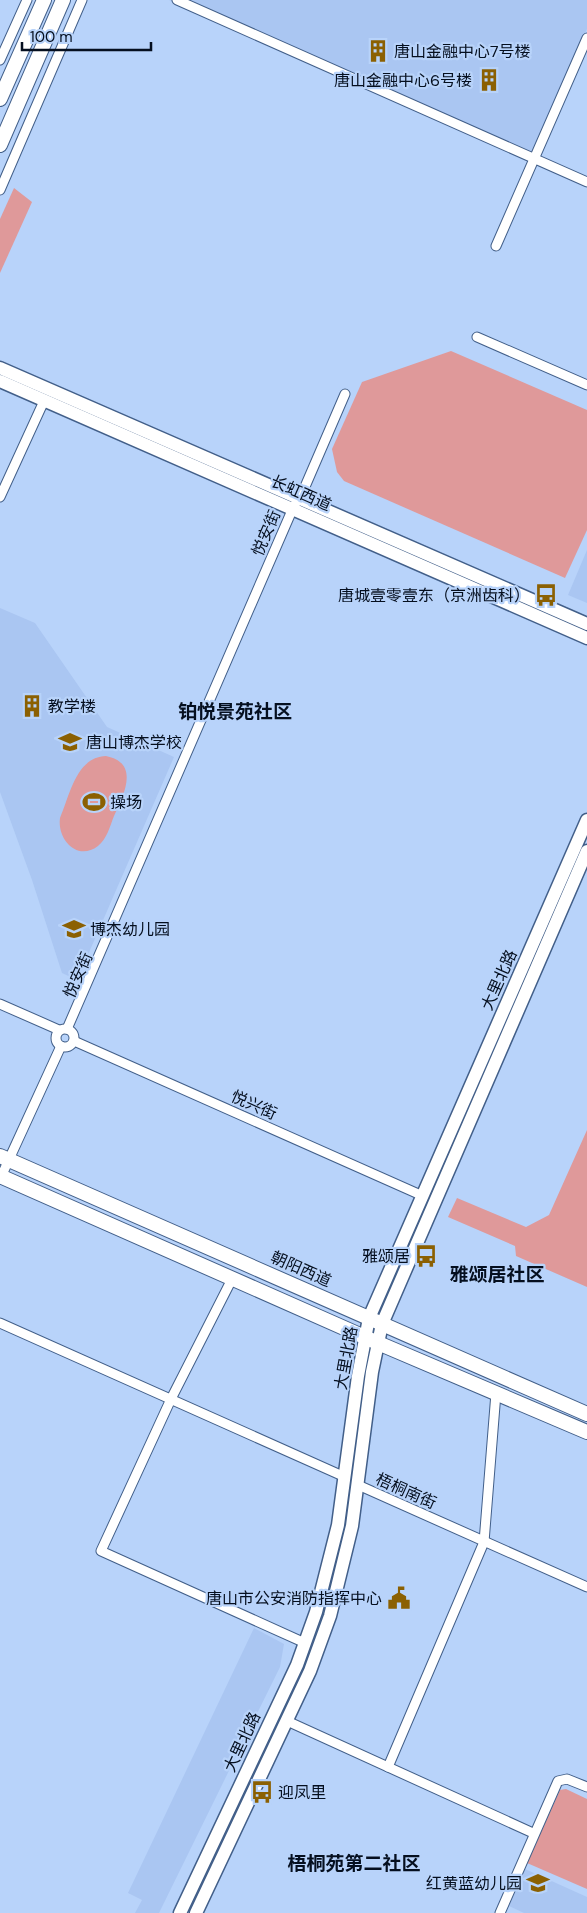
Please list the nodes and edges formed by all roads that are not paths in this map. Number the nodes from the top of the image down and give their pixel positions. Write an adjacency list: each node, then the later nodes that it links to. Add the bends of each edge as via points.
1 (63, 0): 6 (main road)
2 (82, 0): 7 (street)
3 (177, 0): 12 (street)
4 (26, 2): 5 (street); 9 (street)
5 (42, 5): 6 (main road); 10 (main road)
6 (55, 17): 7 (street); 11 (main road)
7 (72, 24): 14 (street)
8 (587, 38): 12 (street)
9 (0, 60)
10 (0, 99)
11 (0, 145)
12 (534, 159): 13 (street); 15 (street)
13 (587, 182)
14 (0, 187)
15 (496, 246)
16 (477, 337): 19 (street)
17 (0, 368): 23 (main road, 长虹西道)
18 (0, 381): 21 (main road, 长虹西道)
19 (587, 385)
20 (345, 394): 23 (street, 悦安街)
21 (44, 401): 22 (street); 23 (main road, 长虹西道)
22 (0, 497)
23 (297, 505): 24 (main road, 长虹西道); 25 (main road, 长虹西道); 30 (street, 悦安街)
24 (587, 624)
25 (587, 638)
26 (587, 820): 35 (main road, 大里北路)
27 (587, 851): 37 (main road, 大里北路)
28 (0, 1004): 30 (street)
29 (0, 1009): 30 (street)
30 (63, 1031): 31 (street); 32 (street, via 56,1040)
31 (74, 1041): 32 (street, via 67,1047); 35 (street, 悦兴街)
32 (61, 1046): 33 (street)
33 (5, 1158): 34 (street); 37 (main road, 朝阳西道)
34 (0, 1177): 36 (main road)
35 (423, 1196): 37 (main road, 大里北路)
36 (232, 1279): 39 (main road); 42 (street)
37 (376, 1321): 39 (main road, 大里北路); 40 (main road, 大里北路); 43 (main road, 朝阳西道)
38 (0, 1323): 42 (street)
39 (365, 1337): 40 (main road); 45 (main road, 大里北路)
40 (378, 1343): 41 (main road); 46 (main road, 大里北路)
41 (496, 1393): 44 (main road); 47 (street)
42 (171, 1399): 45 (street); 50 (street, via 102,1551)
43 (587, 1414)
44 (587, 1432)
45 (345, 1477): 50 (main road, 大里北路, via 330,1561)
46 (358, 1485): 47 (street, 梧桐南街); 51 (main road, 大里北路, via 352,1526 330,1616 310,1671)
47 (485, 1539): 48 (street, 梧桐南街); 49 (street, 梧桐南街); 52 (street)
48 (587, 1582)
49 (587, 1587)
50 (306, 1643): 56 (main road, 大里北路)
51 (286, 1722): 52 (street); 57 (main road, 大里北路)
52 (388, 1767): 54 (street)
53 (587, 1787): 54 (street, via 567,1778 558,1781)
54 (533, 1833): 55 (street)
55 (503, 1912)
56 (180, 1913)
57 (196, 1913)

